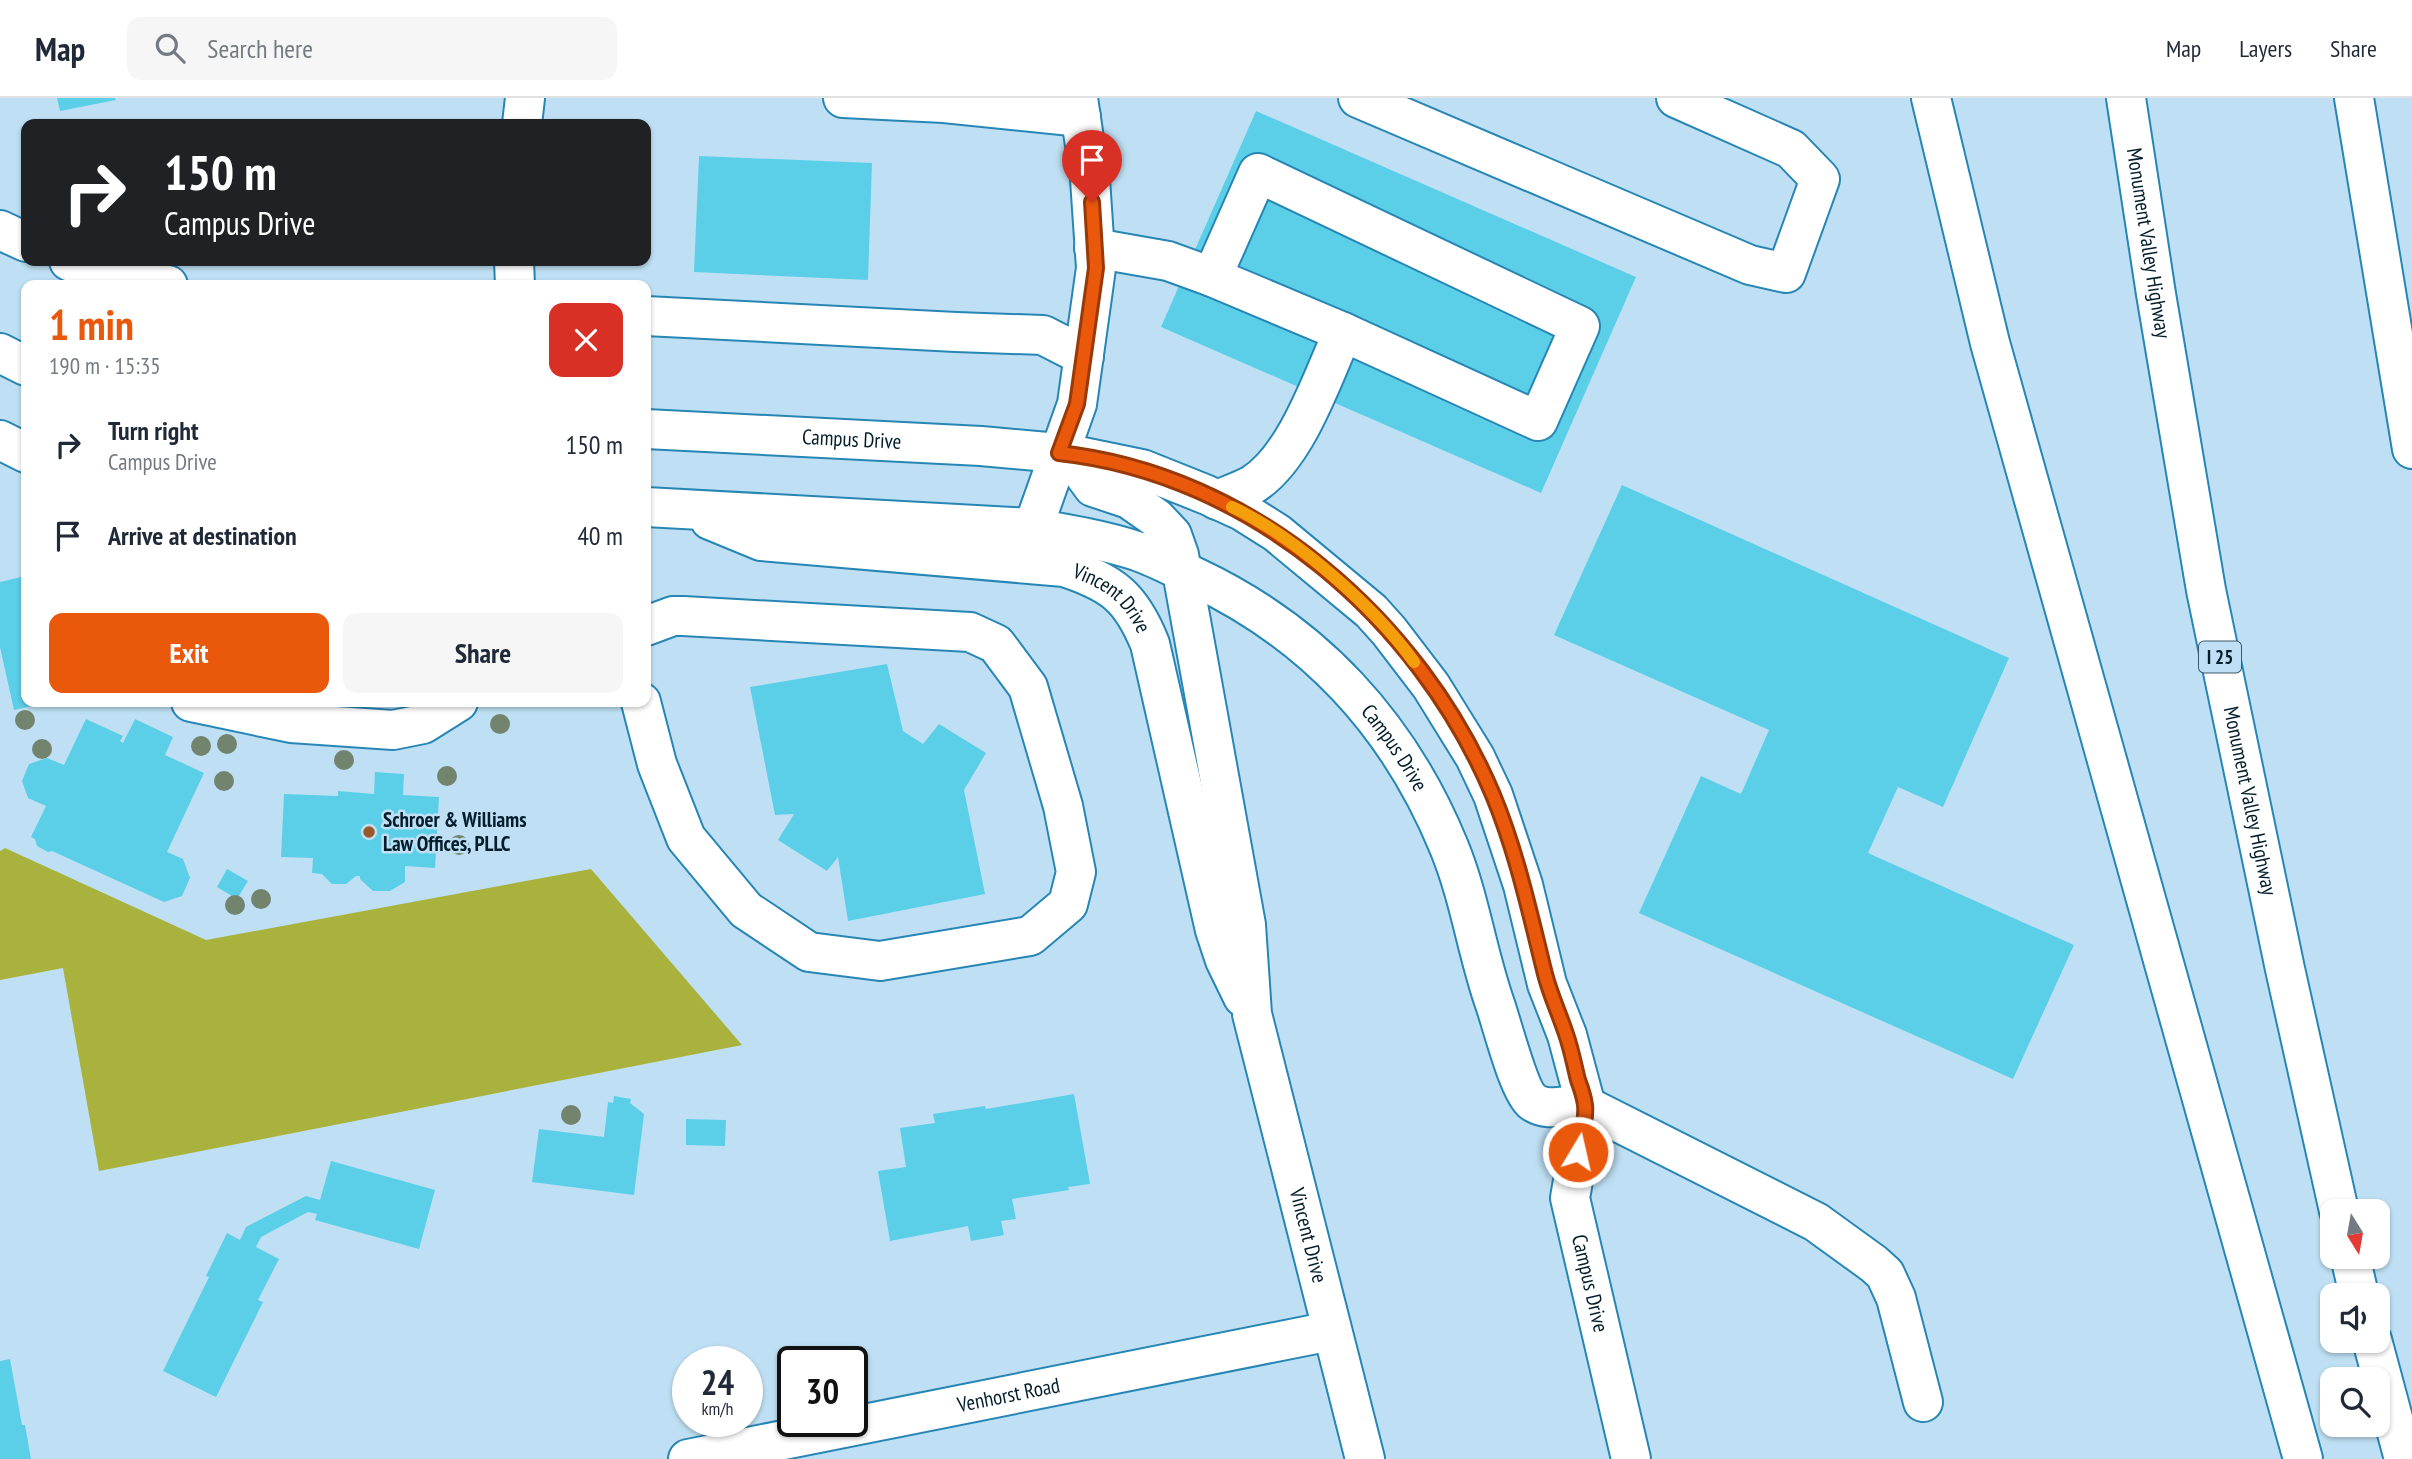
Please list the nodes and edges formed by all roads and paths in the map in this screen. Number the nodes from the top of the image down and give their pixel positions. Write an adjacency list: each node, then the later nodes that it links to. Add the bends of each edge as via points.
1 (525, 98): 9 (main road)
2 (843, 98): 8 (main road)
3 (1358, 98): 4 (main road, via 1750,265 1786,273 1820,179 1791,149)
4 (1676, 98)
5 (1931, 98): 41 (main road, via 1994,356)
6 (2126, 98): 34 (main road, Monument Valley Highway / I 25, via 2206,590)
7 (2354, 98): 22 (main road)
8 (1080, 108): 12 (main road)
9 (523, 119)
10 (0, 230): 11 (main road)
11 (21, 240)
12 (1094, 248): 14 (main road, via 1168,261); 19 (main road, via 1096,268)
13 (80, 266): 15 (main road)
14 (1212, 277): 17 (main road); 17 (main road, via 1258,173 1580,326 1538,421)
15 (137, 280)
16 (651, 316): 19 (main road, via 1043,335)
17 (1343, 332): 24 (main road, via 1282,457 1251,485)
18 (0, 353): 20 (main road)
19 (1084, 356): 23 (main road)
20 (21, 364)
21 (651, 429): 23 (main road, Campus Drive)
22 (2412, 449)
23 (1064, 453): 24 (main road, Campus Drive, via 1142,469); 26 (main road); 27 (main road, Vincent Drive, via 1093,487 1129,499 1166,527)
24 (1217, 500): 33 (main road, Campus Drive, via 1277,533 1371,611 1410,656 1459,728 1503,823)
25 (664, 508): 26 (main road, Campus Drive); 32 (main road, Vincent Drive, via 761,541 1055,566 1090,576 1114,590 1133,608 1150,644 1215,930)
26 (1033, 528): 27 (main road, Campus Drive, via 1133,550)
27 (1183, 571): 32 (main road, Vincent Drive, via 1246,925); 33 (main road, Campus Drive, via 1259,611 1308,647 1387,735 1425,796 1450,850 1523,1089 1543,1106)
28 (651, 624): 31 (main road, via 683,616 970,632 996,644 1028,687 1063,806 1076,872 1068,904 1030,936 880,961 809,952 746,911 686,838 657,764)
29 (215, 707): 30 (main road, via 290,723 393,730 423,724)
30 (450, 707)
31 (642, 707)
32 (1252, 1014): 35 (main road, Vincent Drive)
33 (1586, 1106): 37 (main road, via 1816,1222 1874,1264 1885,1274 1896,1298); 40 (main road, Campus Drive, via 1570,1198)
34 (2336, 1199)
35 (1331, 1331): 38 (main road, Venhorst Road); 39 (main road, Vincent Drive)
36 (2375, 1353): 42 (main road)
37 (1923, 1402)
38 (688, 1459)
39 (1365, 1459)
40 (1631, 1459)
41 (2303, 1459)
42 (2404, 1459)

